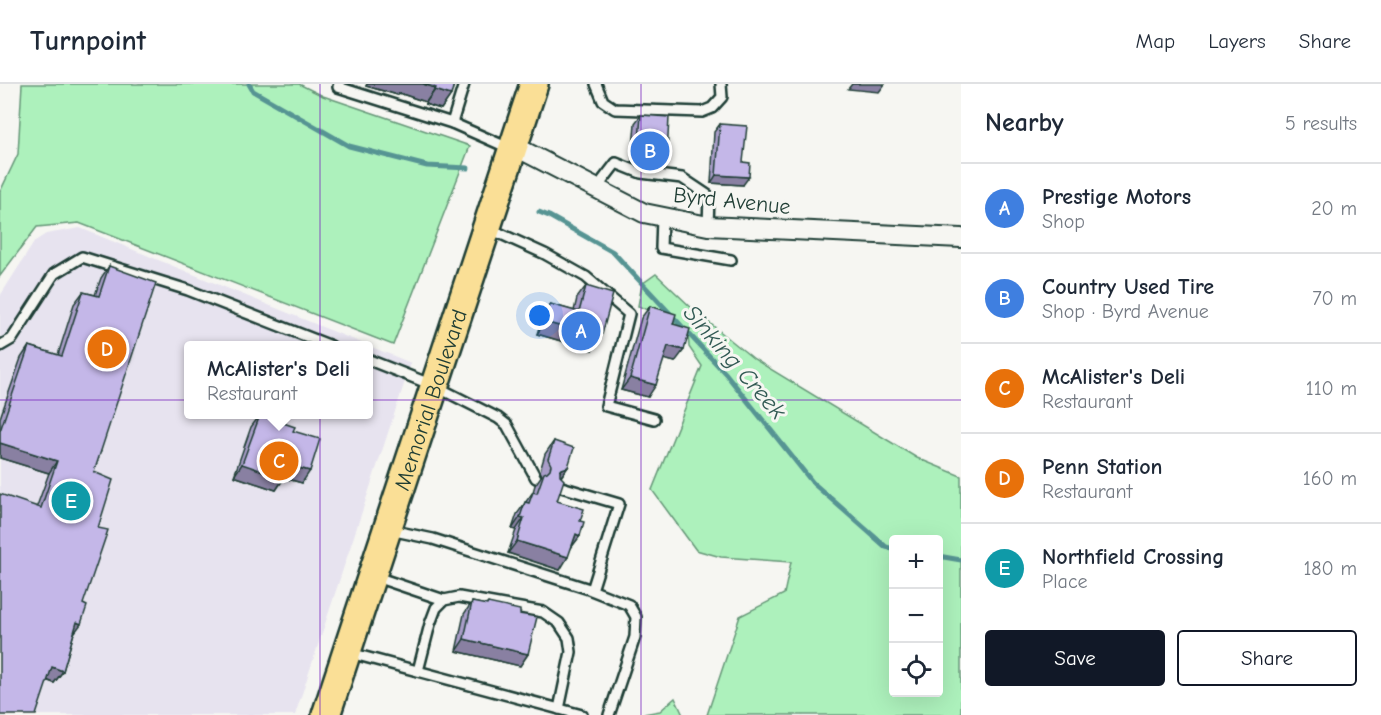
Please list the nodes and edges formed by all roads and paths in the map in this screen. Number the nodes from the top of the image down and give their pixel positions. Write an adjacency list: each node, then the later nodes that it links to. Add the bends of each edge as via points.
1 (339, 84): 6 (lane, via 338,87)
2 (464, 84): 6 (lane)
3 (534, 84): 7 (main road, Memorial Boulevard)
4 (596, 84): 5 (lane, via 603,101 615,109 702,112 723,97)
5 (721, 84)
6 (452, 123): 7 (lane)
7 (514, 148): 8 (street, Byrd Avenue); 11 (main road, Memorial Boulevard)
8 (596, 189): 9 (street, Byrd Avenue, via 644,213); 10 (lane, via 616,164 642,173 682,178 709,196)
9 (662, 217): 10 (street, Byrd Avenue); 13 (lane, via 661,248)
10 (708, 226): 12 (street, Byrd Avenue)
11 (487, 228): 17 (main road, Memorial Boulevard); 18 (lane, via 586,277 629,314 606,405)
12 (961, 238)
13 (731, 260)
14 (321, 341): 15 (lane, via 188,290 82,257 54,274 12,339)
15 (0, 346)
16 (373, 362): 17 (lane)
17 (435, 386): 19 (lane, via 507,425); 21 (main road, Memorial Boulevard)
18 (654, 419)
19 (536, 478)
20 (558, 486): 23 (lane, via 619,504)
21 (387, 529): 22 (main road, Memorial Boulevard); 23 (lane, via 433,539)
22 (372, 575): 24 (lane); 25 (main road, Memorial Boulevard)
23 (592, 590): 30 (lane, via 629,605 636,617 635,637)
24 (444, 600): 26 (lane, via 430,624); 27 (lane, via 459,597 543,612 559,623 569,638 571,652)
25 (346, 652): 26 (lane); 28 (main road, Memorial Boulevard)
26 (418, 671): 27 (lane)
27 (559, 709): 29 (lane)
28 (326, 715)
29 (582, 715)
30 (609, 715)

